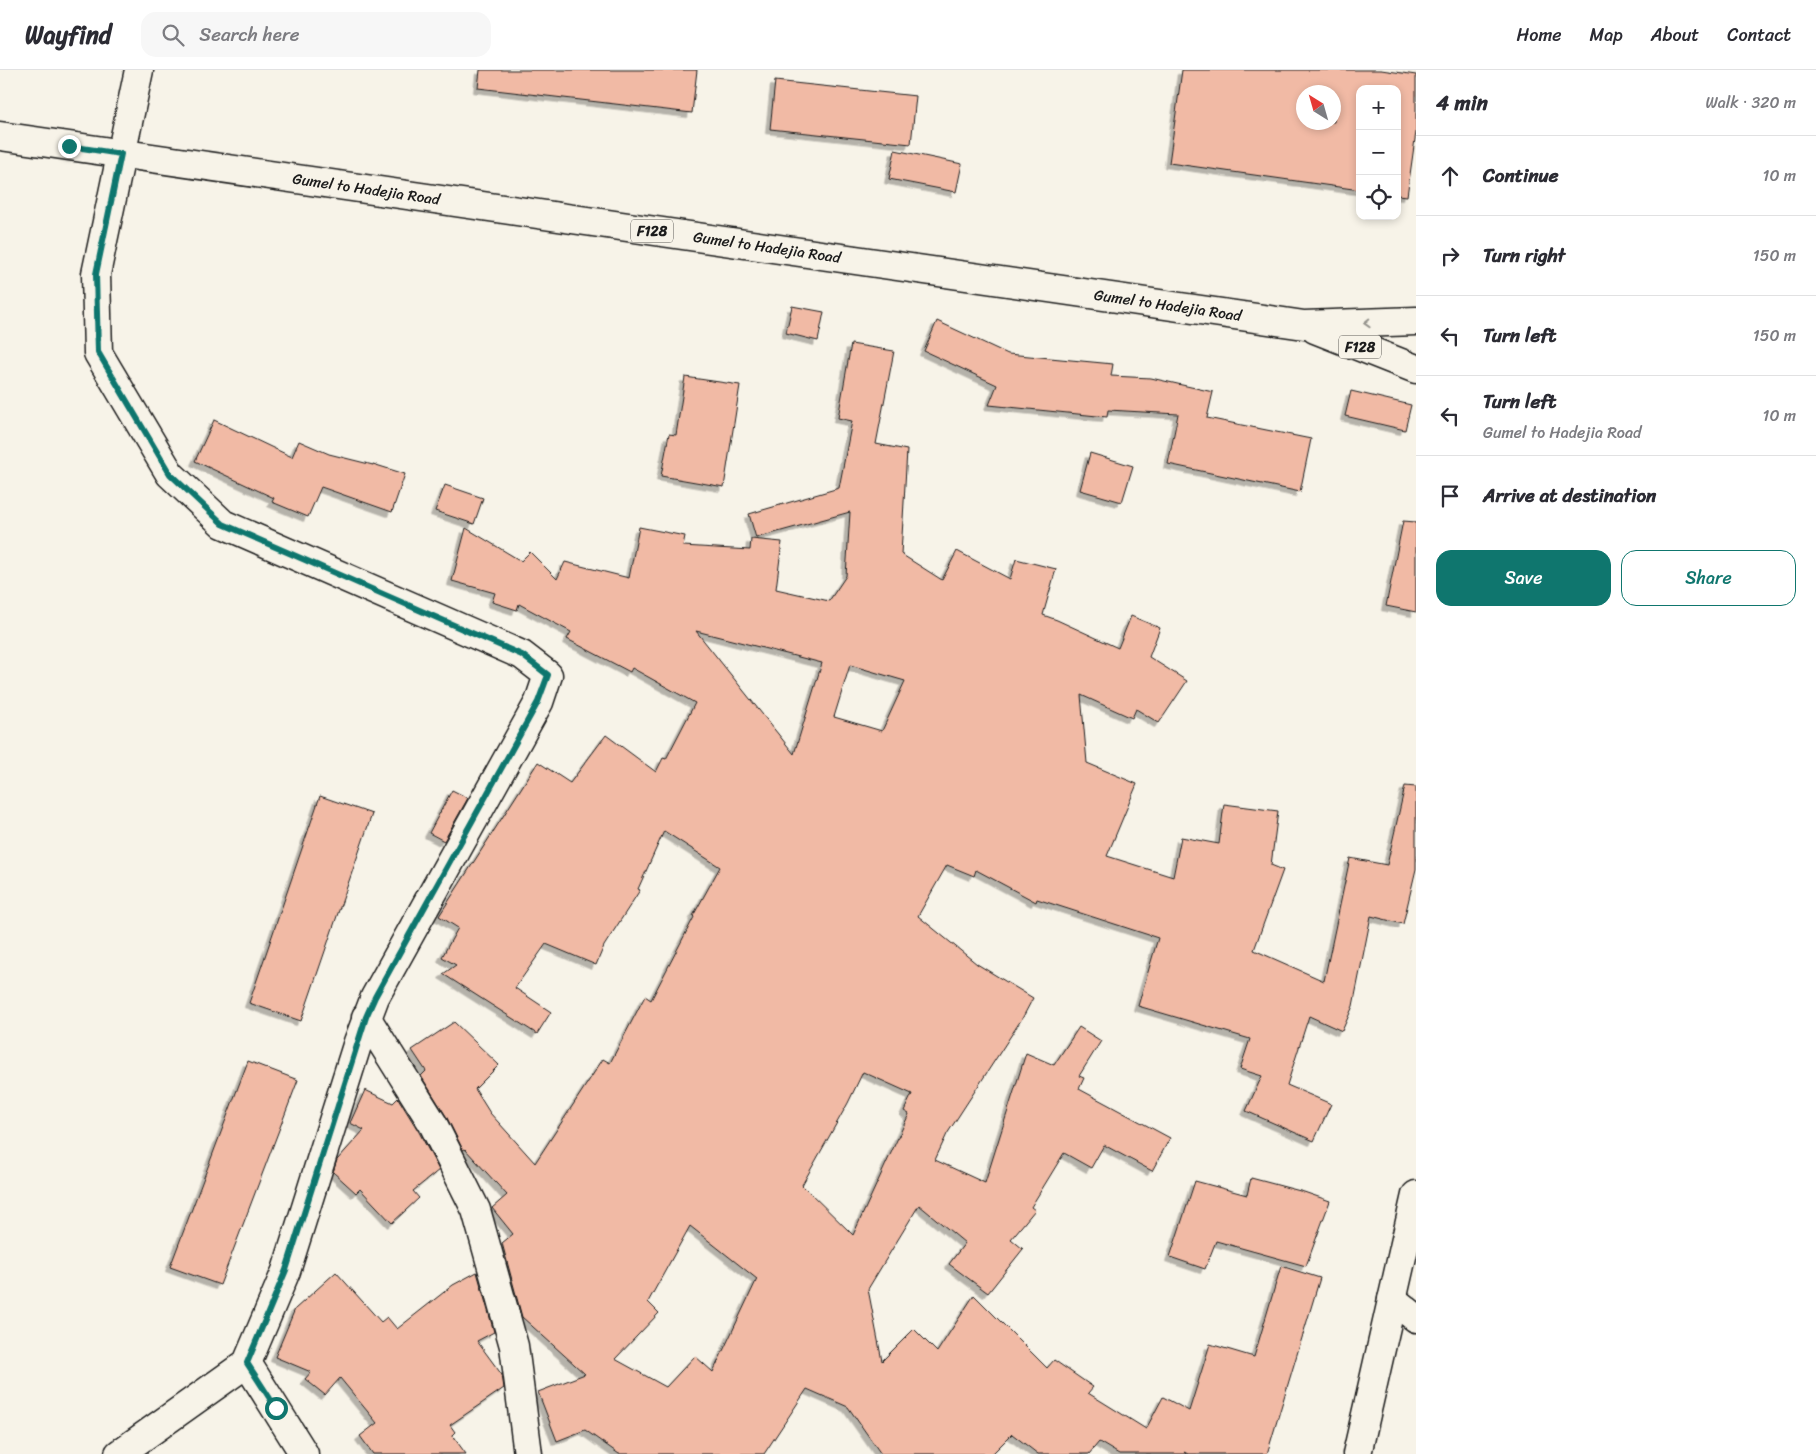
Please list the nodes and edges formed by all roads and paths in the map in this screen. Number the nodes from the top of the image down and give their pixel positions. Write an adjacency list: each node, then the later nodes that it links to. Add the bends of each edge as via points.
1 (139, 70): 3 (street)
2 (0, 136): 3 (street, Gumel to Hadejia Road / F128)
3 (121, 154): 5 (street, Gumel to Hadejia Road / F128); 7 (street, via 96,274 98,352 170,474 223,524 522,655 548,675 538,702)
4 (1416, 321): 5 (street, Gumel to Hadejia Road / F128, one-way to 5)
5 (1304, 325): 6 (street, F128)
6 (1416, 369)
7 (366, 1017): 11 (street, via 286,1270); 14 (street, via 433,1124 476,1210 514,1346)
8 (1416, 1195): 9 (street)
9 (1392, 1299): 10 (street); 15 (street)
10 (1416, 1318)
11 (247, 1363): 12 (street); 13 (street)
12 (119, 1454)
13 (304, 1454)
14 (528, 1454)
15 (1357, 1454)

